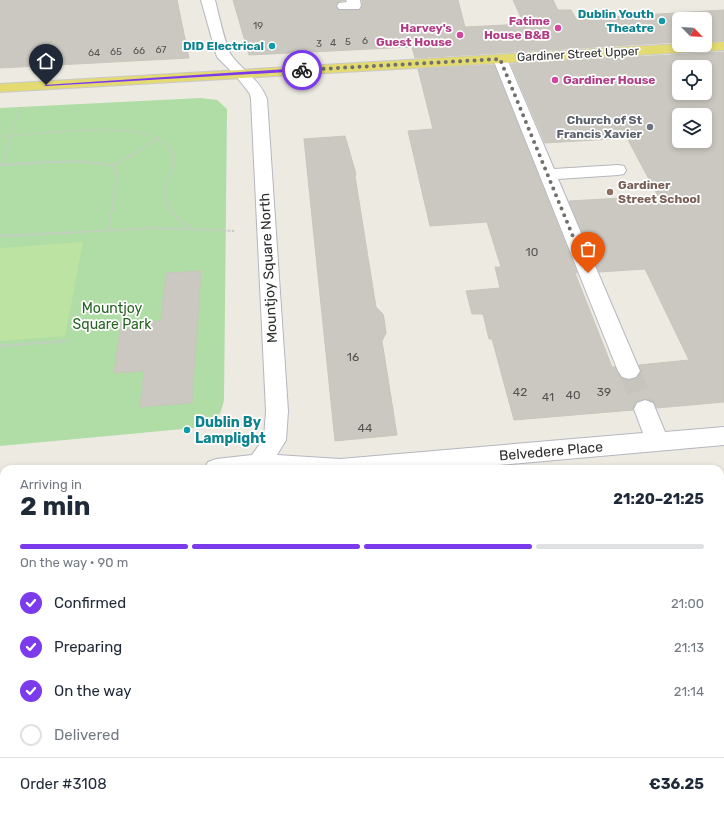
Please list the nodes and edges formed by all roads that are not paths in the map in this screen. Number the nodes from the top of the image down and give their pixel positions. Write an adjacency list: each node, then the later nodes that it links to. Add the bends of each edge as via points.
1 (208, 0): 4 (street, Mountjoy Square North, via 221,52)
2 (724, 46): 3 (main road, Gardiner Street Upper)
3 (500, 59): 4 (main road, Gardiner Street Upper); 7 (street)
4 (241, 73): 5 (main road, Gardiner Street Upper); 12 (street, Mountjoy Square North, via 253,87 258,99 276,411 275,440)
5 (0, 88)
6 (618, 170): 7 (street)
7 (548, 175): 8 (street)
8 (629, 371)
9 (645, 409): 11 (street)
10 (724, 436): 11 (street, Belvedere Place)
11 (658, 442): 13 (street, Belvedere Place)
12 (257, 465)
13 (387, 465)

